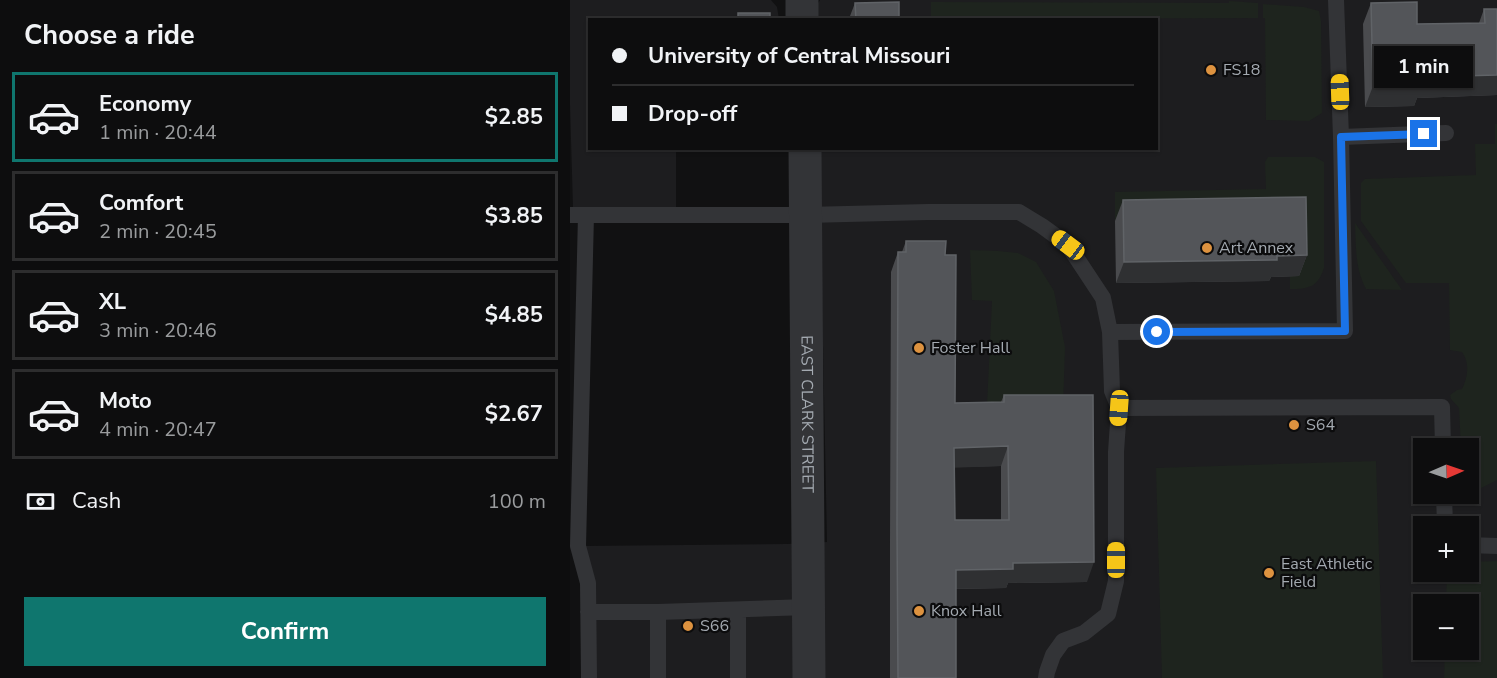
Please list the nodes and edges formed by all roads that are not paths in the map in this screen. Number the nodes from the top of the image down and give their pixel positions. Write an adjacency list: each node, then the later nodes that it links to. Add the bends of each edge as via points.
1 (802, 0): 3 (street)
2 (1336, 0): 5 (lane)
3 (802, 18)
4 (1446, 133): 5 (lane)
5 (1341, 137): 9 (lane, via 1345,331)
6 (805, 150): 8 (street, EAST CLARK STREET)
7 (578, 215): 8 (lane); 16 (lane, via 578,546 588,583)
8 (806, 215): 9 (lane, via 1019,212 1068,245 1103,298); 14 (street, EAST CLARK STREET)
9 (1110, 332): 10 (lane, via 1112,392)
10 (1119, 408): 11 (lane, via 1442,406); 22 (lane, via 1116,581 1108,614 1084,633 1063,641 1053,655)
11 (1443, 438)
12 (1479, 545): 13 (lane)
13 (1497, 546)
14 (808, 608): 15 (lane); 21 (street, EAST CLARK STREET)
15 (738, 610): 17 (lane); 20 (lane)
16 (588, 612): 17 (lane); 18 (lane)
17 (658, 612): 19 (lane)
18 (589, 678)
19 (658, 678)
20 (738, 678)
21 (809, 678)
22 (1047, 678)

